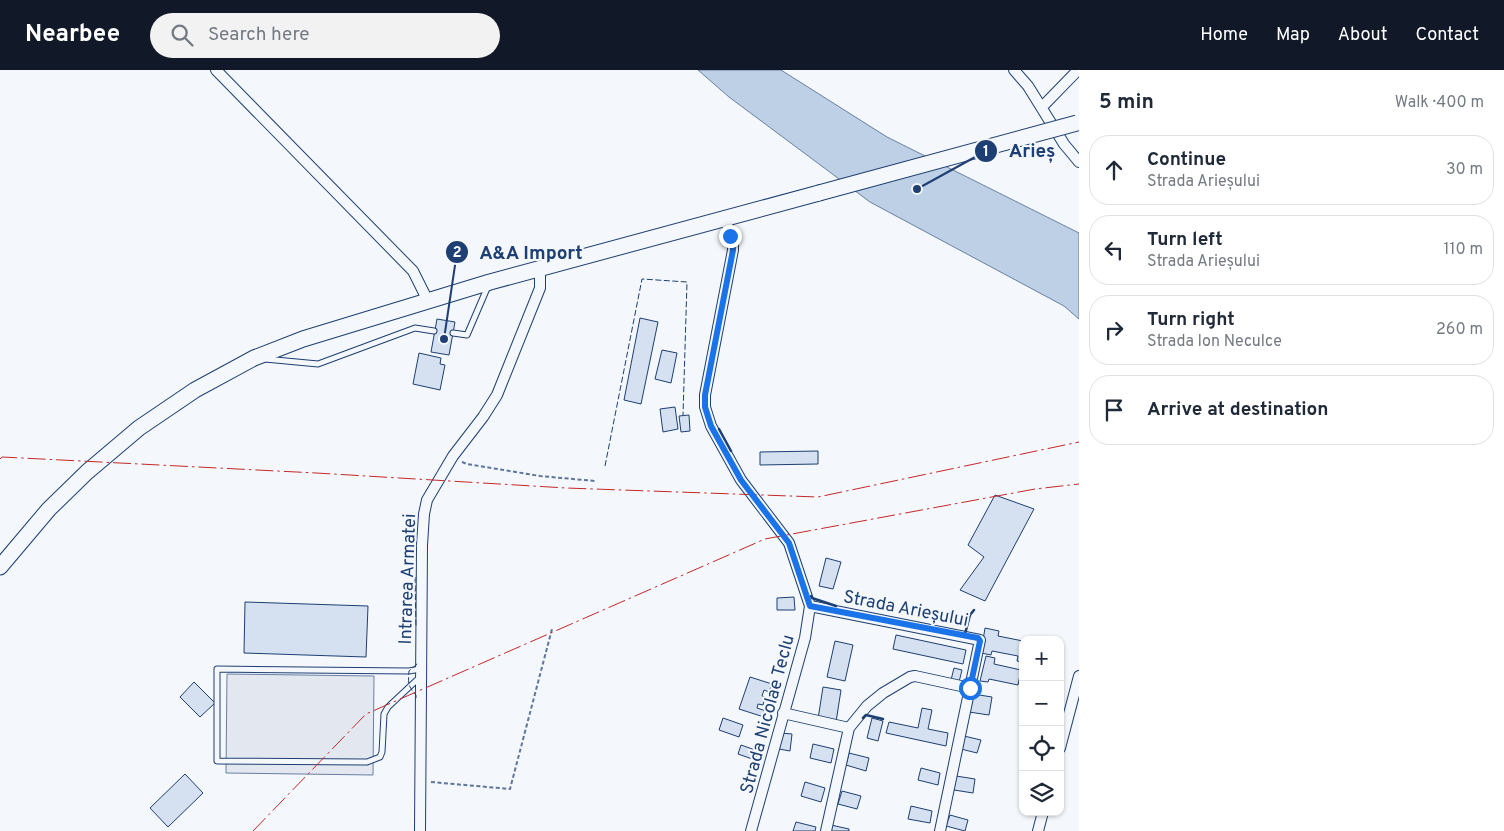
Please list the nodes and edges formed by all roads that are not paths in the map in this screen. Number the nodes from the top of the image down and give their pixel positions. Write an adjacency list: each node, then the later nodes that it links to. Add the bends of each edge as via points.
1 (216, 70): 10 (street, via 413,271)
2 (1014, 70): 4 (street)
3 (1078, 70): 4 (street)
4 (1042, 107): 6 (street, via 1064,144)
5 (1078, 122): 7 (main road, bridge)
6 (1077, 157)
7 (725, 218): 8 (main road); 15 (street, via 733,250 705,407 711,426 741,480 789,543)
8 (540, 269): 9 (main road); 16 (street, Intrarea Armatei, via 540,288 497,395 453,456 427,500)
9 (490, 282): 10 (main road); 12 (lane, via 467,335)
10 (428, 301): 13 (main road, via 303,339)
11 (434, 331): 13 (lane, via 415,328 318,364)
12 (453, 333)
13 (254, 358): 14 (main road, via 195,390 138,428 49,508)
14 (0, 567)
15 (810, 606): 18 (street, Strada Arieșului, via 978,638); 19 (street, Strada Nicolae Teclu, via 805,638)
16 (420, 673): 16 (lane, via 217,669 217,761 367,762 380,757 384,714); 23 (street, Intrarea Armatei)
17 (1079, 676): 21 (street)
18 (970, 688): 20 (street, via 910,677 867,706); 26 (street, Strada Arieșului)
19 (783, 714): 20 (street); 24 (street, Strada Nicolae Teclu)
20 (849, 728): 25 (street)
21 (1064, 733)
22 (1042, 816): 27 (street)
23 (420, 831)
24 (751, 831)
25 (826, 831)
26 (940, 831)
27 (1038, 831)

